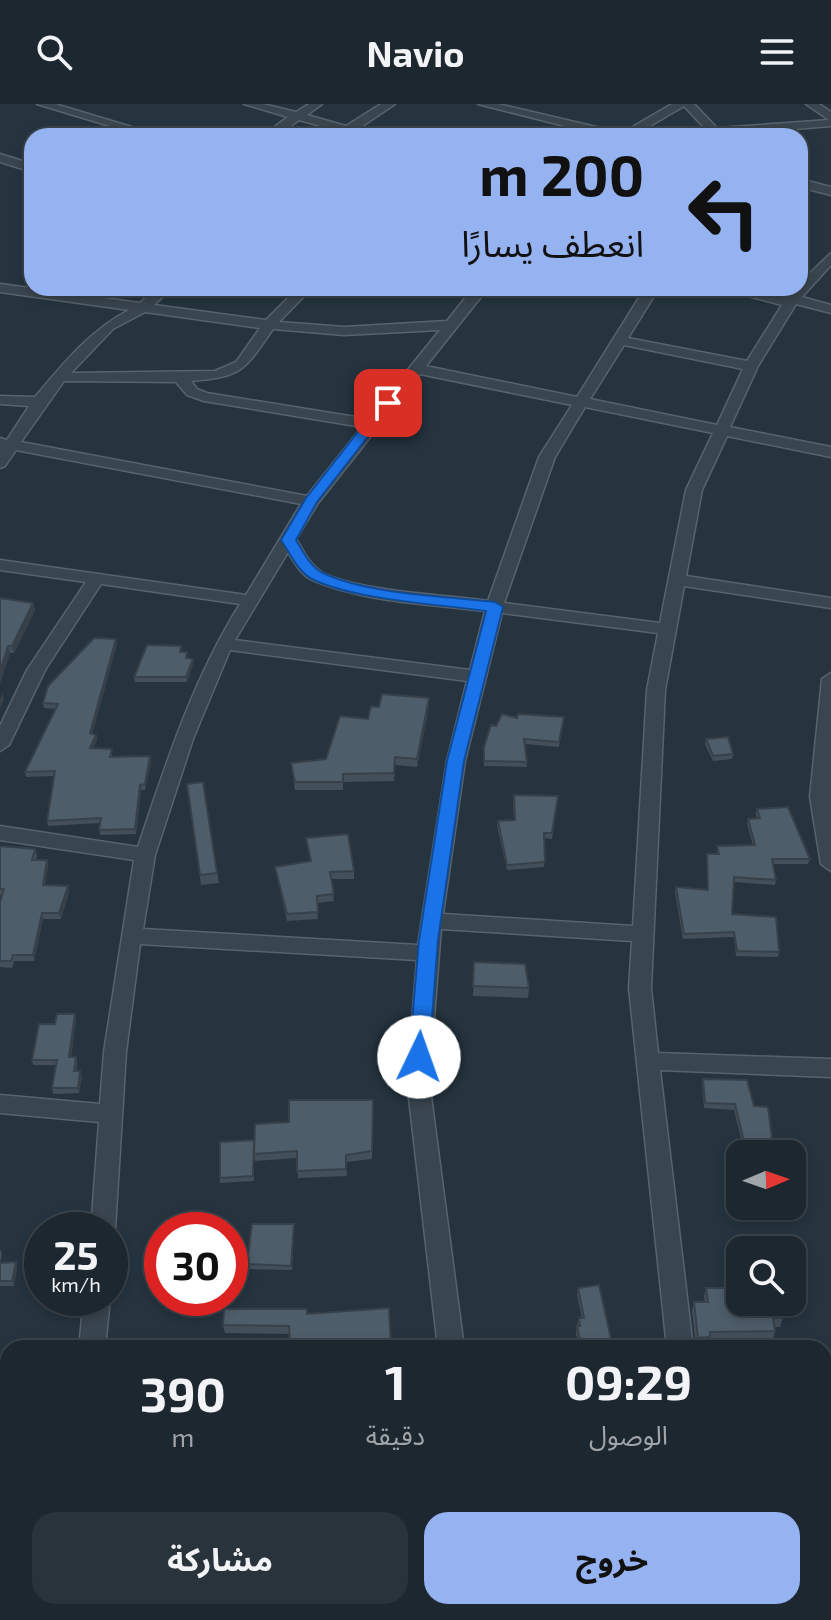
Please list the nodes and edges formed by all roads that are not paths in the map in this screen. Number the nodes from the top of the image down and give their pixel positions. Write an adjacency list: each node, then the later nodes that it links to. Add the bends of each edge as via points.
1 (43, 104): 13 (street)
2 (250, 104): 11 (street)
3 (316, 104): 11 (street)
4 (389, 104): 18 (street)
5 (484, 104): 10 (street)
6 (545, 104): 10 (street)
7 (680, 104): 20 (street)
8 (688, 104): 21 (street)
9 (812, 104): 12 (street)
10 (529, 115): 19 (street)
11 (300, 117): 16 (street); 17 (street)
12 (831, 120): 22 (street)
13 (117, 125): 14 (street); 15 (street)
14 (111, 128)
15 (128, 128)
16 (281, 128)
17 (330, 128)
18 (351, 128)
19 (585, 128)
20 (639, 128)
21 (711, 128)
22 (766, 128)
23 (0, 158): 24 (street)
24 (24, 166)
25 (808, 185): 26 (street)
26 (831, 191)
27 (831, 257): 28 (street)
28 (808, 282)
29 (0, 288): 30 (street)
30 (24, 291)
31 (57, 296): 39 (street)
32 (156, 296): 39 (street)
33 (297, 296): 41 (street)
34 (476, 296): 42 (street)
35 (647, 296): 43 (street)
36 (765, 296): 38 (street)
37 (796, 296): 38 (street)
38 (791, 301): 40 (street); 44 (street)
39 (142, 308): 41 (street); 46 (street, via 108,326)
40 (831, 309)
41 (269, 325): 42 (street, via 344,331); 47 (street, via 241,365 218,375)
42 (454, 325): 45 (street)
43 (619, 340): 44 (street); 50 (street)
44 (751, 366): 52 (street)
45 (417, 369): 50 (street); 51 (street)
46 (61, 377): 47 (street); 49 (street)
47 (180, 378): 51 (street, via 204,397)
48 (0, 400): 49 (street)
49 (39, 402): 53 (street)
50 (581, 402): 52 (street); 63 (street, via 547,457)
51 (369, 424): 56 (street)
52 (722, 430): 54 (street); 60 (street, via 694,490)
53 (5, 444): 55 (street); 56 (street)
54 (831, 452)
55 (0, 463)
56 (311, 501): 57 (street)
57 (289, 540): 61 (street); 63 (street, via 316,576 370,591)
58 (0, 565): 59 (street)
59 (97, 578): 61 (street); 68 (street, via 36,670)
60 (677, 580): 62 (street); 64 (street)
61 (248, 600): 65 (street)
62 (831, 603)
63 (495, 607): 64 (street); 66 (street)
64 (667, 629): 73 (street, via 656,690)
65 (224, 644): 66 (street); 70 (street, via 184,739)
66 (477, 677): 72 (street, via 456,761)
67 (831, 679): 71 (street, via 820,797)
68 (0, 745)
69 (0, 833): 70 (street)
70 (145, 855): 74 (street)
71 (831, 864)
72 (431, 921): 73 (street); 75 (street)
73 (643, 934): 76 (street, via 640,988)
74 (131, 936): 75 (street); 79 (street, via 115,1052)
75 (427, 953): 83 (street, via 418,1081)
76 (648, 1061): 77 (street); 84 (street)
77 (831, 1068)
78 (0, 1104): 79 (street)
79 (113, 1114): 80 (street)
80 (105, 1212)
81 (95, 1316): 82 (street)
82 (93, 1340)
83 (450, 1340)
84 (679, 1340)

